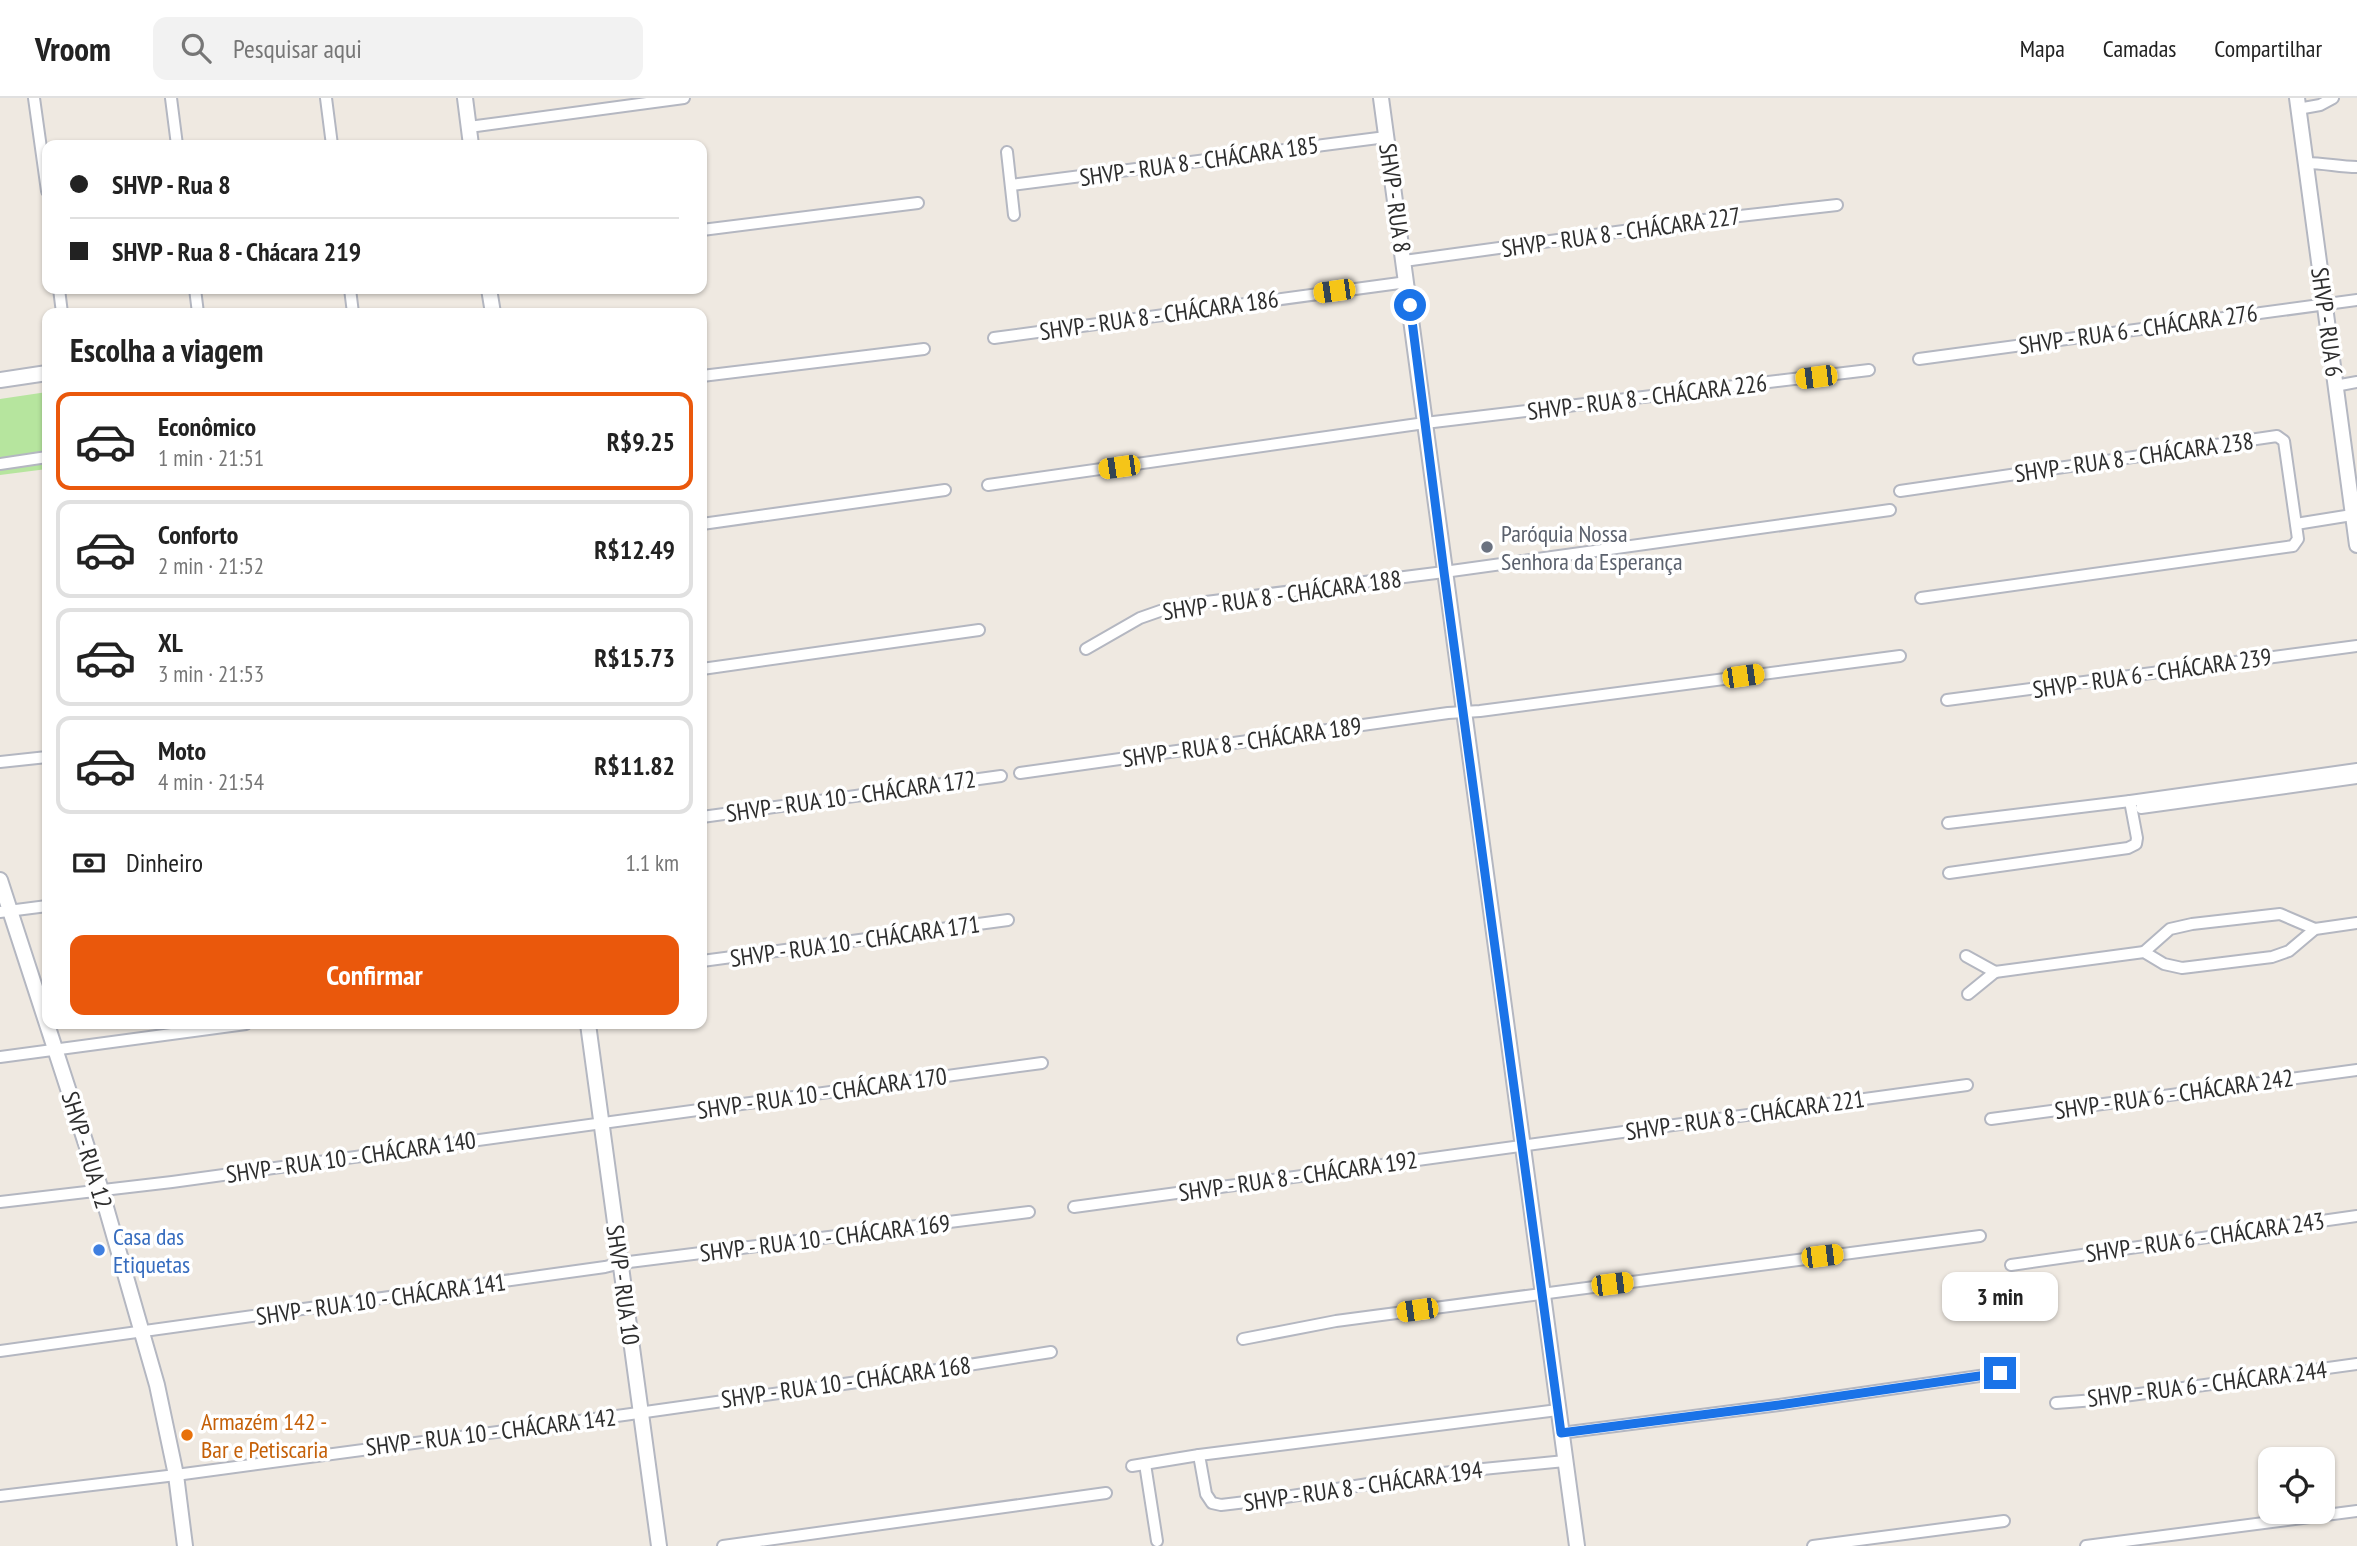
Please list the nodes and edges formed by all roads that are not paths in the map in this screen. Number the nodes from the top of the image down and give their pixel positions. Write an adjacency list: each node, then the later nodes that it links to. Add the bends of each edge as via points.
1 (34, 98): 15 (street)
2 (171, 98): 11 (street)
3 (326, 98): 12 (street)
4 (465, 98): 9 (street)
5 (684, 98): 9 (street)
6 (1381, 98): 10 (street, SHVP - RUA 8)
7 (2333, 98): 8 (street, via 2320,105)
8 (2297, 103): 16 (street, SHVP - RUA 6)
9 (469, 127): 13 (street)
10 (1387, 137): 18 (street, SHVP - RUA 8 - CHÁCARA 185); 23 (street, SHVP - RUA 8)
11 (176, 140)
12 (331, 140)
13 (470, 140)
14 (1007, 152): 18 (street)
15 (42, 155)
16 (2306, 163): 17 (street); 26 (street, SHVP - RUA 6)
17 (2357, 167)
18 (1011, 185): 21 (street)
19 (918, 203): 22 (street)
20 (1837, 205): 23 (street, SHVP - RUA 8 - CHÁCARA 227)
21 (1014, 215)
22 (707, 229)
23 (1404, 261): 24 (street, SHVP - RUA 8)
24 (1407, 282): 27 (street, SHVP - RUA 8 - CHÁCARA 186); 36 (street, SHVP - RUA 8)
25 (2357, 300): 26 (street, SHVP - RUA 6 - CHÁCARA 276)
26 (2324, 304): 29 (street, SHVP - RUA 6 - CHÁCARA 276); 35 (street, SHVP - RUA 6)
27 (994, 338)
28 (924, 349): 32 (street)
29 (1919, 359)
30 (1869, 370): 36 (street, SHVP - RUA 8 - CHÁCARA 226)
31 (42, 374): 33 (street)
32 (707, 375)
33 (0, 380)
34 (2357, 382): 35 (street)
35 (2335, 386): 39 (street, SHVP - RUA 6)
36 (1425, 423): 40 (street, SHVP - RUA 8 - CHÁCARA 226); 48 (street, SHVP - RUA 8)
37 (42, 458): 38 (street)
38 (0, 464)
39 (2352, 470): 44 (street, SHVP - RUA 6)
40 (988, 485)
41 (945, 490): 45 (street)
42 (1900, 491): 46 (street, SHVP - RUA 8 - CHÁCARA 238, via 2277,436 2284,441)
43 (1890, 510): 48 (street, SHVP - RUA 8 - CHÁCARA 188)
44 (2352, 514): 46 (street); 47 (street, SHVP - RUA 6)
45 (707, 523)
46 (2296, 524): 49 (street, via 2298,539 2293,546)
47 (2357, 545)
48 (1444, 572): 52 (street, SHVP - RUA 8 - CHÁCARA 188, via 1160,611); 56 (street, SHVP - RUA 8)
49 (1921, 598)
50 (979, 630): 54 (street)
51 (2357, 646): 55 (street, SHVP - RUA 6 - CHÁCARA 239)
52 (1086, 649)
53 (1900, 656): 56 (street, SHVP - RUA 8 - CHÁCARA 189)
54 (707, 668)
55 (1947, 701)
56 (1464, 712): 60 (street, SHVP - RUA 8 - CHÁCARA 189); 90 (street, SHVP - RUA 8)
57 (42, 758): 58 (street)
58 (0, 762)
59 (2357, 769): 63 (street)
60 (1020, 773)
61 (1001, 776): 65 (street, SHVP - RUA 10 - CHÁCARA 172)
62 (2357, 778): 64 (street)
63 (2130, 801): 66 (street); 67 (street, via 2137,838 2128,848)
64 (2141, 808)
65 (707, 816)
66 (1948, 823)
67 (1949, 873)
68 (0, 880): 70 (street, SHVP - RUA 12)
69 (42, 907): 70 (street)
70 (5, 911): 79 (street, SHVP - RUA 12)
71 (1008, 920): 76 (street, SHVP - RUA 10 - CHÁCARA 171)
72 (2357, 923): 73 (street)
73 (2315, 929): 74 (street, via 2280,914 2192,924 2170,929); 74 (street, via 2289,951 2272,957 2182,968)
74 (2144, 952): 77 (street)
75 (1966, 956): 77 (street)
76 (707, 960)
77 (1995, 972): 78 (street)
78 (1968, 993)
79 (42, 1013)
80 (48, 1029): 83 (street, SHVP - RUA 12)
81 (211, 1029): 83 (street)
82 (589, 1029): 89 (street, SHVP - RUA 10)
83 (56, 1051): 84 (street); 91 (street, SHVP - RUA 12)
84 (0, 1058)
85 (1042, 1063): 89 (street, SHVP - RUA 10 - CHÁCARA 170)
86 (2357, 1070): 88 (street, SHVP - RUA 6 - CHÁCARA 242)
87 (1967, 1085): 90 (street, SHVP - RUA 8 - CHÁCARA 221)
88 (1991, 1119)
89 (602, 1124): 91 (street, SHVP - RUA 10 - CHÁCARA 140); 97 (street, SHVP - RUA 10)
90 (1522, 1145): 93 (street, SHVP - RUA 8 - CHÁCARA 192); 99 (street, SHVP - RUA 8)
91 (101, 1190): 92 (street, SHVP - RUA 10 - CHÁCARA 140); 100 (street, SHVP - RUA 12)
92 (0, 1202)
93 (1074, 1207)
94 (1029, 1212): 97 (street, SHVP - RUA 10 - CHÁCARA 169)
95 (2357, 1216): 98 (street, SHVP - RUA 6 - CHÁCARA 243)
96 (1980, 1236): 99 (street)
97 (621, 1263): 100 (street, SHVP - RUA 10 - CHÁCARA 141); 108 (street, SHVP - RUA 10)
98 (2011, 1265)
99 (1542, 1293): 101 (street, via 1336,1321); 107 (street, SHVP - RUA 8)
100 (141, 1332): 102 (street, SHVP - RUA 10 - CHÁCARA 141); 114 (street, SHVP - RUA 12)
101 (1243, 1339)
102 (0, 1351)
103 (1051, 1352): 108 (street, SHVP - RUA 10 - CHÁCARA 168)
104 (2357, 1364): 106 (street, SHVP - RUA 6 - CHÁCARA 244)
105 (2000, 1373): 109 (street)
106 (2056, 1403)
107 (1558, 1410): 109 (street, SHVP - RUA 8); 110 (street, SHVP - RUA 8 - CHÁCARA 194)
108 (640, 1412): 114 (street, SHVP - RUA 10 - CHÁCARA 142); 121 (street, SHVP - RUA 10)
109 (1561, 1433): 111 (street, SHVP - RUA 8)
110 (1199, 1455): 111 (street, SHVP - RUA 8 - CHÁCARA 194, via 1206,1494 1220,1505 1432,1474); 112 (street, SHVP - RUA 8 - CHÁCARA 194)
111 (1566, 1461): 123 (street, SHVP - RUA 8)
112 (1145, 1464): 113 (street, SHVP - RUA 8 - CHÁCARA 194); 119 (street)
113 (1132, 1466)
114 (176, 1475): 116 (street, SHVP - RUA 10 - CHÁCARA 142); 120 (street, SHVP - RUA 12)
115 (1106, 1493): 122 (street)
116 (0, 1496)
117 (2357, 1511): 125 (street)
118 (2004, 1521): 124 (street)
119 (1157, 1541)
120 (185, 1546)
121 (659, 1546)
122 (723, 1546)
123 (1577, 1546)
124 (1813, 1546)
125 (2086, 1546)

